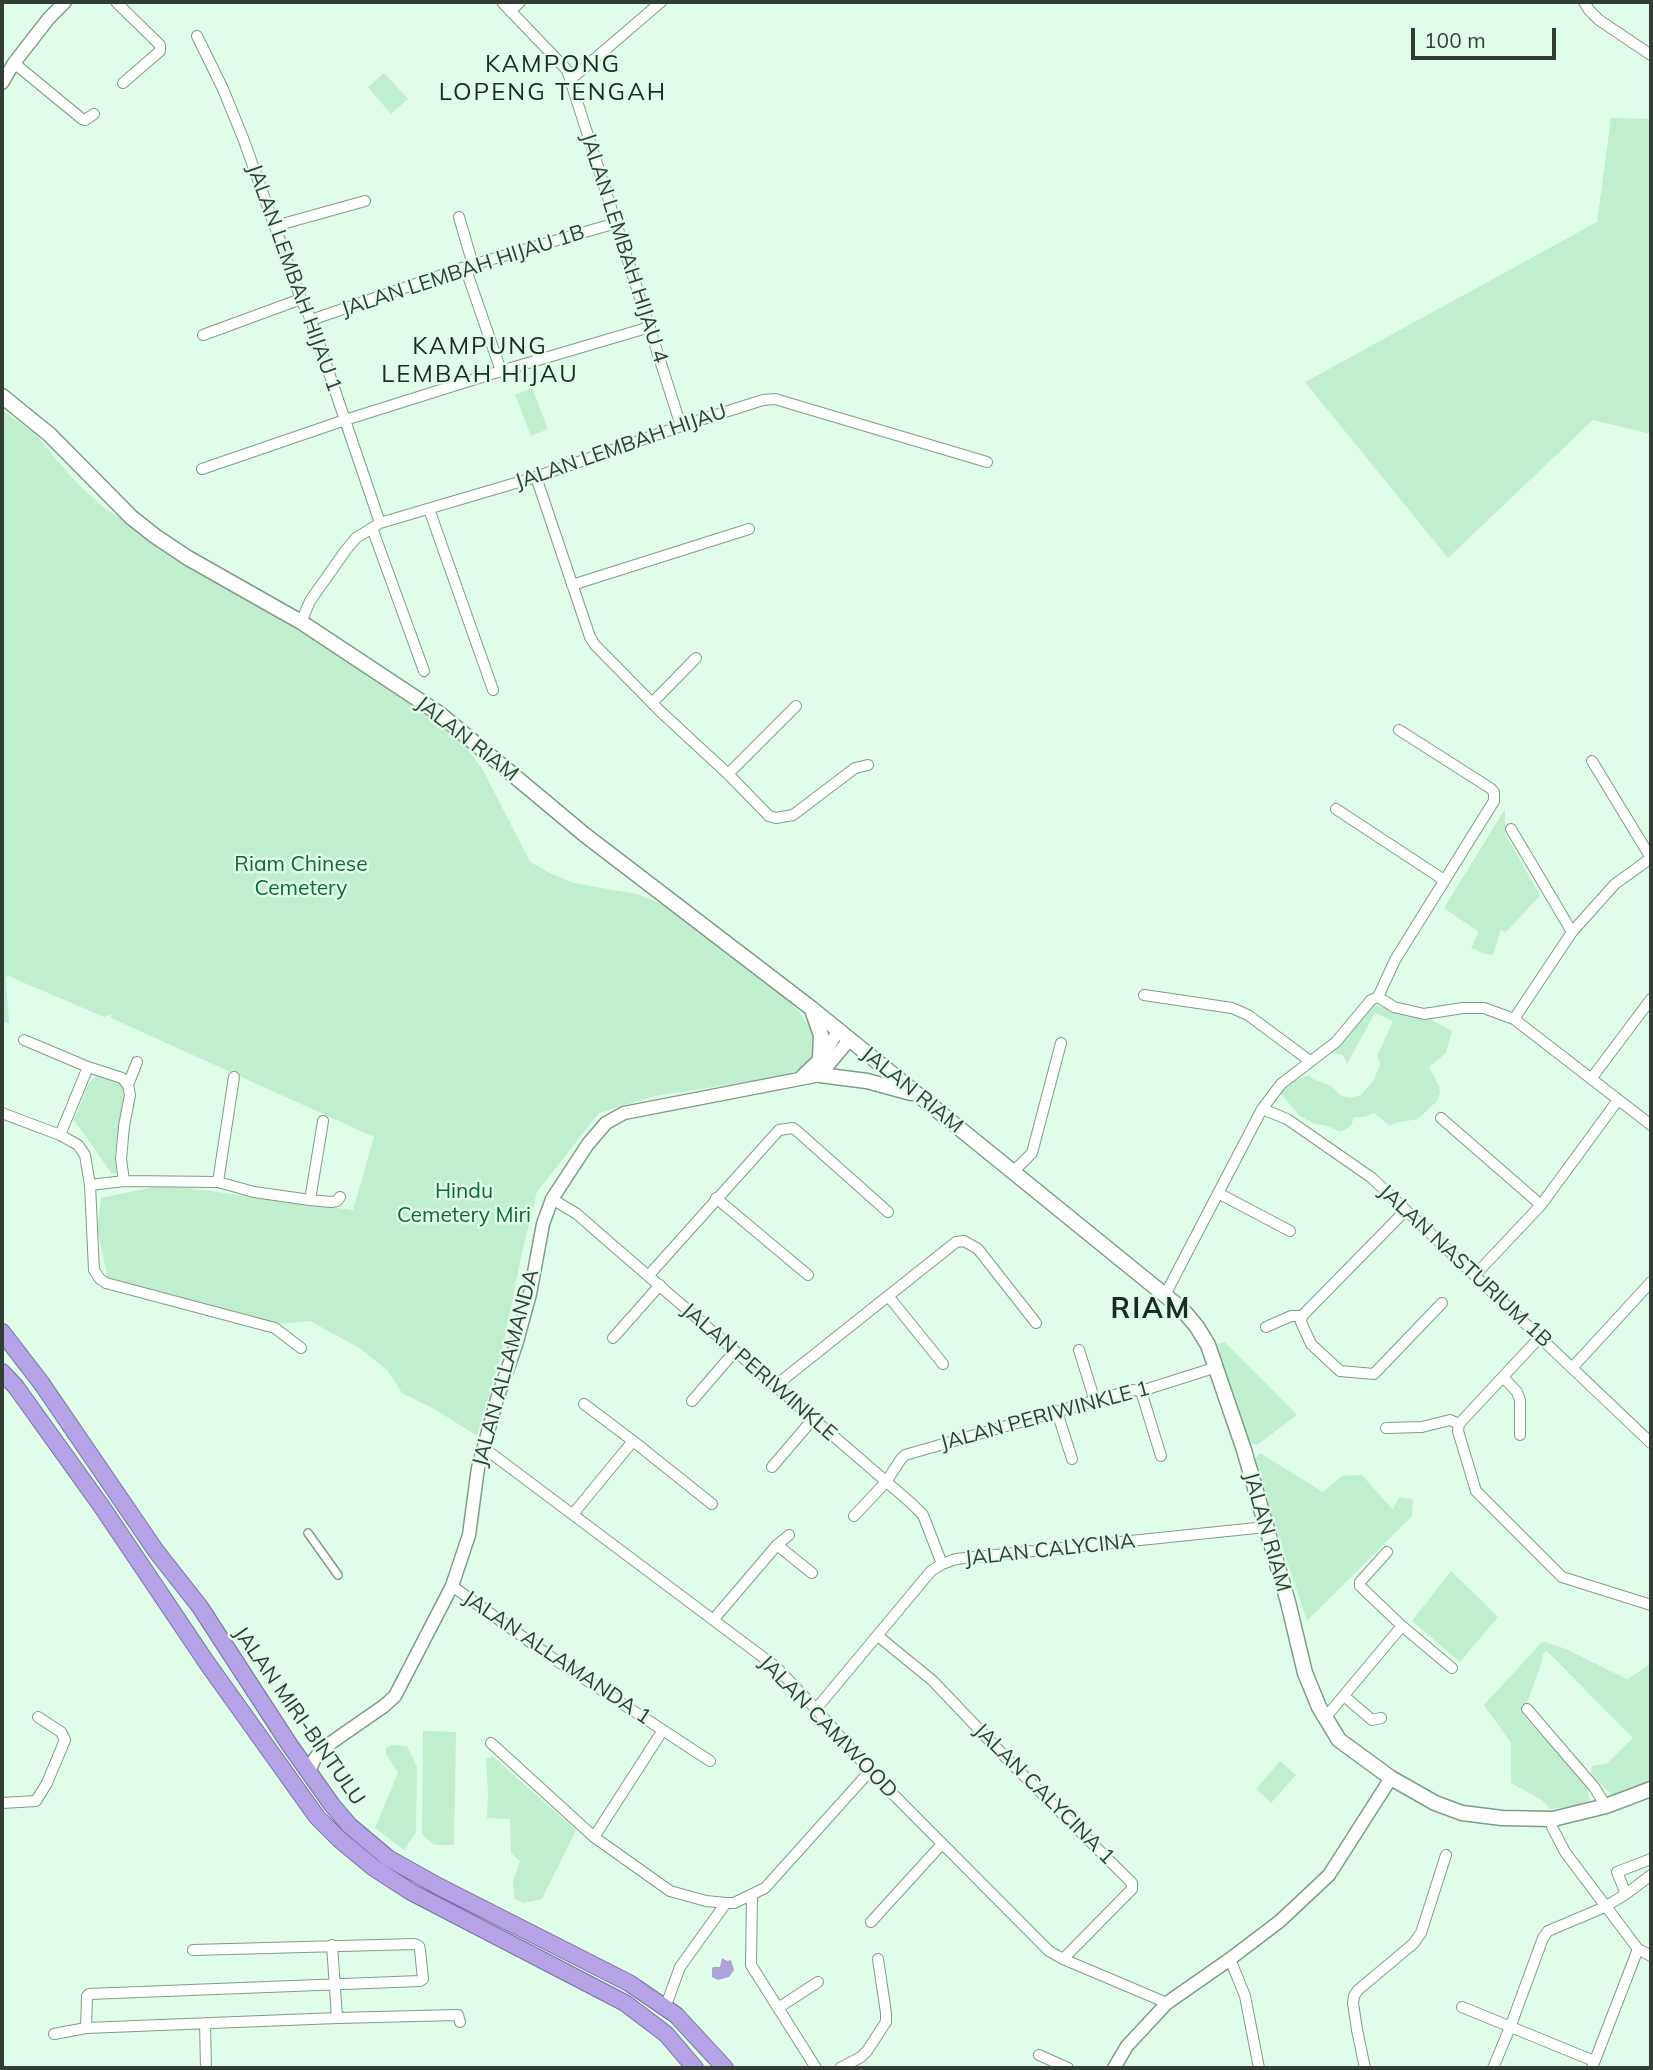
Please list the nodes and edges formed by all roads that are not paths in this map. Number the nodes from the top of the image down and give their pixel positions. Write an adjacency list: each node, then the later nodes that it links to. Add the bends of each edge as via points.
1 (65, 2): 10 (street)
2 (116, 2): 13 (street, via 160,51)
3 (502, 2): 7 (street)
4 (520, 2): 7 (street)
5 (661, 2): 11 (street)
6 (1584, 2): 9 (street, via 1599,20)
7 (510, 11): 11 (street)
8 (197, 36): 18 (street, JALAN LEMBAH HIJAU 1, via 223,89)
9 (1651, 55)
10 (14, 63): 12 (street); 14 (street, via 85,121)
11 (569, 75): 17 (street, JALAN LEMBAH HIJAU 4)
12 (2, 83)
13 (123, 83)
14 (94, 114)
15 (365, 201): 18 (street)
16 (459, 217): 19 (street)
17 (616, 223): 19 (street, JALAN LEMBAH HIJAU 1B); 22 (street, JALAN LEMBAH HIJAU 4)
18 (275, 226): 20 (street, JALAN LEMBAH HIJAU 1)
19 (469, 266): 21 (street, JALAN LEMBAH HIJAU 1B); 24 (street)
20 (301, 299): 21 (street, JALAN LEMBAH HIJAU 1); 23 (street)
21 (311, 320): 26 (street, JALAN LEMBAH HIJAU 1)
22 (650, 327): 24 (street); 27 (street, JALAN LEMBAH HIJAU 4)
23 (203, 335)
24 (501, 371): 26 (street)
25 (2, 396): 35 (main road, JALAN RIAM, via 50,435 155,536)
26 (345, 420): 29 (street); 32 (street, JALAN LEMBAH HIJAU 1)
27 (681, 426): 28 (street, JALAN LEMBAH HIJAU, via 775,399); 30 (street, JALAN LEMBAH HIJAU)
28 (987, 462)
29 (202, 469)
30 (536, 477): 31 (street, JALAN LEMBAH HIJAU); 34 (street)
31 (429, 509): 32 (street, JALAN LEMBAH HIJAU); 38 (street)
32 (376, 526): 35 (street, JALAN LEMBAH HIJAU, via 346,550); 37 (street, JALAN LEMBAH HIJAU 1)
33 (749, 529): 34 (street)
34 (572, 584): 39 (street, via 595,645)
35 (301, 622): 53 (main road, JALAN RIAM, via 440,714 578,829)
36 (696, 659): 39 (street)
37 (424, 671)
38 (494, 690)
39 (652, 703): 44 (street)
40 (796, 706): 44 (street)
41 (1399, 730): 48 (street, via 1494,792 1494,801)
42 (1592, 761): 47 (street)
43 (868, 765): 44 (street, via 855,768 793,815 776,818)
44 (728, 774)
45 (1336, 809): 48 (street)
46 (1511, 829): 49 (street)
47 (1651, 858): 49 (street, via 1615,884)
48 (1444, 880): 51 (street)
49 (1572, 932): 54 (street)
50 (1144, 995): 59 (street, via 1231,1008 1248,1015)
51 (1378, 997): 54 (street, via 1394,1007 1424,1014 1484,1008); 59 (street, via 1336,1042)
52 (1650, 1003): 64 (street)
53 (811, 1007): 55 (main road, JALAN RIAM); 58 (main road, via 821,1035)
54 (1514, 1020): 64 (street)
55 (844, 1035): 58 (street); 62 (street); 67 (main road, JALAN RIAM)
56 (24, 1040): 61 (street)
57 (1061, 1043): 75 (street, via 1032,1153)
58 (820, 1059): 65 (street)
59 (1310, 1061): 69 (street, via 1281,1084)
60 (137, 1062): 66 (street)
61 (88, 1068): 66 (street, via 122,1078); 74 (street)
62 (820, 1075): 65 (street, JALAN ALLAMANDA); 67 (main road, via 867,1081)
63 (234, 1077): 77 (street)
64 (1591, 1079): 68 (street)
65 (797, 1080): 82 (street, JALAN ALLAMANDA, via 624,1113 606,1123 588,1144)
66 (128, 1085): 76 (street, via 121,1159)
67 (919, 1096): 75 (main road, JALAN RIAM)
68 (1618, 1100): 73 (street); 84 (street)
69 (1262, 1109): 79 (street); 85 (street, JALAN NASTURIUM 1B, via 1287,1119 1372,1178)
70 (2, 1113): 74 (street)
71 (1441, 1118): 84 (street)
72 (323, 1121): 83 (street)
73 (1651, 1125)
74 (60, 1135): 78 (street, via 85,1155)
75 (1013, 1172): 93 (main road, JALAN RIAM)
76 (124, 1181): 77 (street); 78 (street)
77 (218, 1182): 83 (street)
78 (90, 1185): 102 (street, via 94,1270 100,1279 275,1328)
79 (1217, 1193): 87 (street); 93 (street)
80 (340, 1197): 83 (street, via 331,1202)
81 (716, 1198): 86 (street, via 774,1134 793,1128); 88 (street); 89 (street)
82 (552, 1199): 88 (street, JALAN PERIWINKLE, via 577,1214); 122 (street, JALAN ALLAMANDA, via 542,1224 519,1335)
83 (310, 1200)
84 (1541, 1205): 90 (street)
85 (1406, 1210): 90 (street, JALAN NASTURIUM 1B); 96 (street)
86 (888, 1212)
87 (1290, 1231)
88 (649, 1275): 92 (street, JALAN PERIWINKLE)
89 (808, 1275)
90 (1475, 1275): 100 (street, JALAN NASTURIUM 1B)
91 (1651, 1282): 107 (street)
92 (660, 1286): 101 (street); 104 (street, JALAN PERIWINKLE)
93 (1165, 1295): 106 (main road, JALAN RIAM, via 1198,1327)
94 (889, 1297): 97 (street, via 956,1242 964,1241 978,1249); 105 (street); 110 (street)
95 (1442, 1303): 96 (street, via 1374,1374 1340,1371 1311,1344)
96 (1302, 1316): 98 (street)
97 (1036, 1323)
98 (1266, 1327)
99 (2, 1332): 134 (highway, JALAN MIRI-BINTULU, via 43,1384)
100 (1540, 1337): 107 (street, JALAN NASTURIUM 1B); 109 (street)
101 (613, 1338)
102 (301, 1348)
103 (1079, 1350): 113 (street)
104 (735, 1351): 110 (street, JALAN PERIWINKLE); 112 (street)
105 (943, 1364)
106 (1216, 1367): 111 (street, JALAN PERIWINKLE 1); 130 (main road, JALAN RIAM)
107 (1573, 1368): 121 (street, JALAN NASTURIUM 1B)
108 (2, 1372): 141 (highway, JALAN MIRI-BINTULU)
109 (1503, 1377): 117 (street); 119 (street, via 1520,1400)
110 (775, 1386): 116 (street, JALAN PERIWINKLE)
111 (1141, 1391): 113 (street, JALAN PERIWINKLE 1); 123 (street)
112 (692, 1401)
113 (1095, 1401): 115 (street, JALAN PERIWINKLE 1)
114 (584, 1404): 120 (street)
115 (1057, 1412): 124 (street); 126 (street, JALAN PERIWINKLE 1, via 905,1455)
116 (813, 1419): 125 (street); 126 (street, JALAN PERIWINKLE)
117 (1459, 1423): 118 (street, via 1450,1420); 140 (street, via 1478,1494 1562,1577)
118 (1387, 1429)
119 (1520, 1435)
120 (633, 1441): 127 (street); 128 (street)
121 (1651, 1443)
122 (484, 1448): 128 (street, JALAN CAMWOOD); 139 (street, JALAN ALLAMANDA, via 466,1546)
123 (1161, 1456)
124 (1072, 1459)
125 (772, 1467)
126 (886, 1482): 129 (street, JALAN PERIWINKLE 1); 136 (street, JALAN PERIWINKLE, via 923,1515)
127 (712, 1504)
128 (573, 1514): 142 (street, JALAN CAMWOOD)
129 (854, 1516)
130 (1266, 1527): 136 (street, JALAN CALYCINA); 150 (main road, JALAN RIAM, via 1305,1672)
131 (308, 1533): 138 (street)
132 (789, 1535): 133 (street)
133 (777, 1545): 137 (street); 142 (street)
134 (156, 1551): 141 (highway, via 183,1602); 155 (highway, JALAN MIRI-BINTULU, via 200,1607)
135 (1387, 1552): 143 (street, via 1360,1587)
136 (942, 1564): 144 (street, JALAN CALYCINA)
137 (812, 1573)
138 (338, 1575)
139 (452, 1586): 152 (street, JALAN ALLAMANDA 1); 154 (street, JALAN ALLAMANDA, via 395,1696)
140 (1651, 1605)
141 (177, 1618): 196 (highway, JALAN MIRI-BINTULU, via 302,1797 339,1839 411,1892 625,2003 666,2034)
142 (713, 1620): 147 (street, JALAN CAMWOOD, via 776,1667)
143 (1402, 1626): 145 (street); 146 (street)
144 (878, 1636): 147 (street, JALAN CALYCINA); 179 (street, JALAN CALYCINA 1, via 933,1681 1132,1883 1132,1889)
145 (1452, 1668)
146 (1344, 1696): 150 (street); 151 (street, via 1372,1720)
147 (817, 1709): 157 (street, JALAN CAMWOOD)
148 (1527, 1709): 162 (street)
149 (37, 1717): 161 (street, via 61,1732 65,1740 36,1801)
150 (1325, 1718): 159 (main road, JALAN RIAM, via 1339,1740)
151 (1381, 1718)
152 (663, 1730): 156 (street, JALAN ALLAMANDA 1); 164 (street, JALAN ALLAMANDA 1)
153 (491, 1743): 164 (street)
154 (322, 1749): 155 (street); 158 (street, JALAN ALLAMANDA)
155 (293, 1750): 158 (highway, JALAN MIRI-BINTULU)
156 (710, 1761)
157 (870, 1771): 165 (street, JALAN CAMWOOD); 170 (street, via 765,1888)
158 (309, 1772): 185 (highway, JALAN MIRI-BINTULU, via 350,1826 388,1857 629,1983)
159 (1391, 1778): 163 (main road, JALAN RIAM, via 1462,1813); 180 (street, via 1329,1875)
160 (1651, 1789): 162 (main road, JALAN RIAM)
161 (2, 1803)
162 (1606, 1805): 163 (main road, JALAN RIAM)
163 (1553, 1819): 172 (street, via 1565,1852)
164 (594, 1838): 171 (street, via 670,1891)
165 (942, 1844): 173 (street); 179 (street, JALAN CAMWOOD, via 1049,1951)
166 (1446, 1855): 203 (street, via 1421,1933 1354,1996)
167 (1651, 1859): 169 (street, via 1617,1872)
168 (1651, 1875): 169 (street)
169 (1626, 1894): 172 (street)
170 (752, 1896): 171 (street); 186 (street, via 751,1965)
171 (726, 1903): 185 (street, via 680,1967)
172 (1605, 1907): 175 (street); 190 (street, via 1548,1931)
173 (871, 1922)
174 (332, 1945): 176 (street); 182 (street); 182 (street, via 415,1944 420,1950 423,1979)
175 (1638, 1949): 177 (street); 194 (street)
176 (193, 1950)
177 (1651, 1956)
178 (878, 1959): 199 (street, via 886,2022 861,2057)
179 (1063, 1959): 183 (street, JALAN CAMWOOD)
180 (1230, 1959): 183 (street); 202 (street, via 1245,1996)
181 (818, 1982): 186 (street)
182 (334, 1983): 187 (street); 191 (street, via 89,1994)
183 (1167, 2003): 201 (street, via 1127,2046)
184 (1462, 2007): 190 (street)
185 (665, 2008): 197 (highway, JALAN MIRI-BINTULU)
186 (778, 2008): 198 (street)
187 (337, 2018): 188 (street, via 458,2015); 189 (street)
188 (460, 2022)
189 (205, 2023): 191 (street); 195 (street)
190 (1511, 2025): 194 (street); 204 (street)
191 (86, 2028): 192 (street)
192 (54, 2034)
193 (1039, 2056): 200 (street)
194 (1593, 2065)
195 (206, 2068)
196 (695, 2068)
197 (725, 2068)
198 (816, 2068)
199 (840, 2068)
200 (1068, 2068)
201 (1114, 2068)
202 (1259, 2068)
203 (1365, 2068)
204 (1493, 2068)

